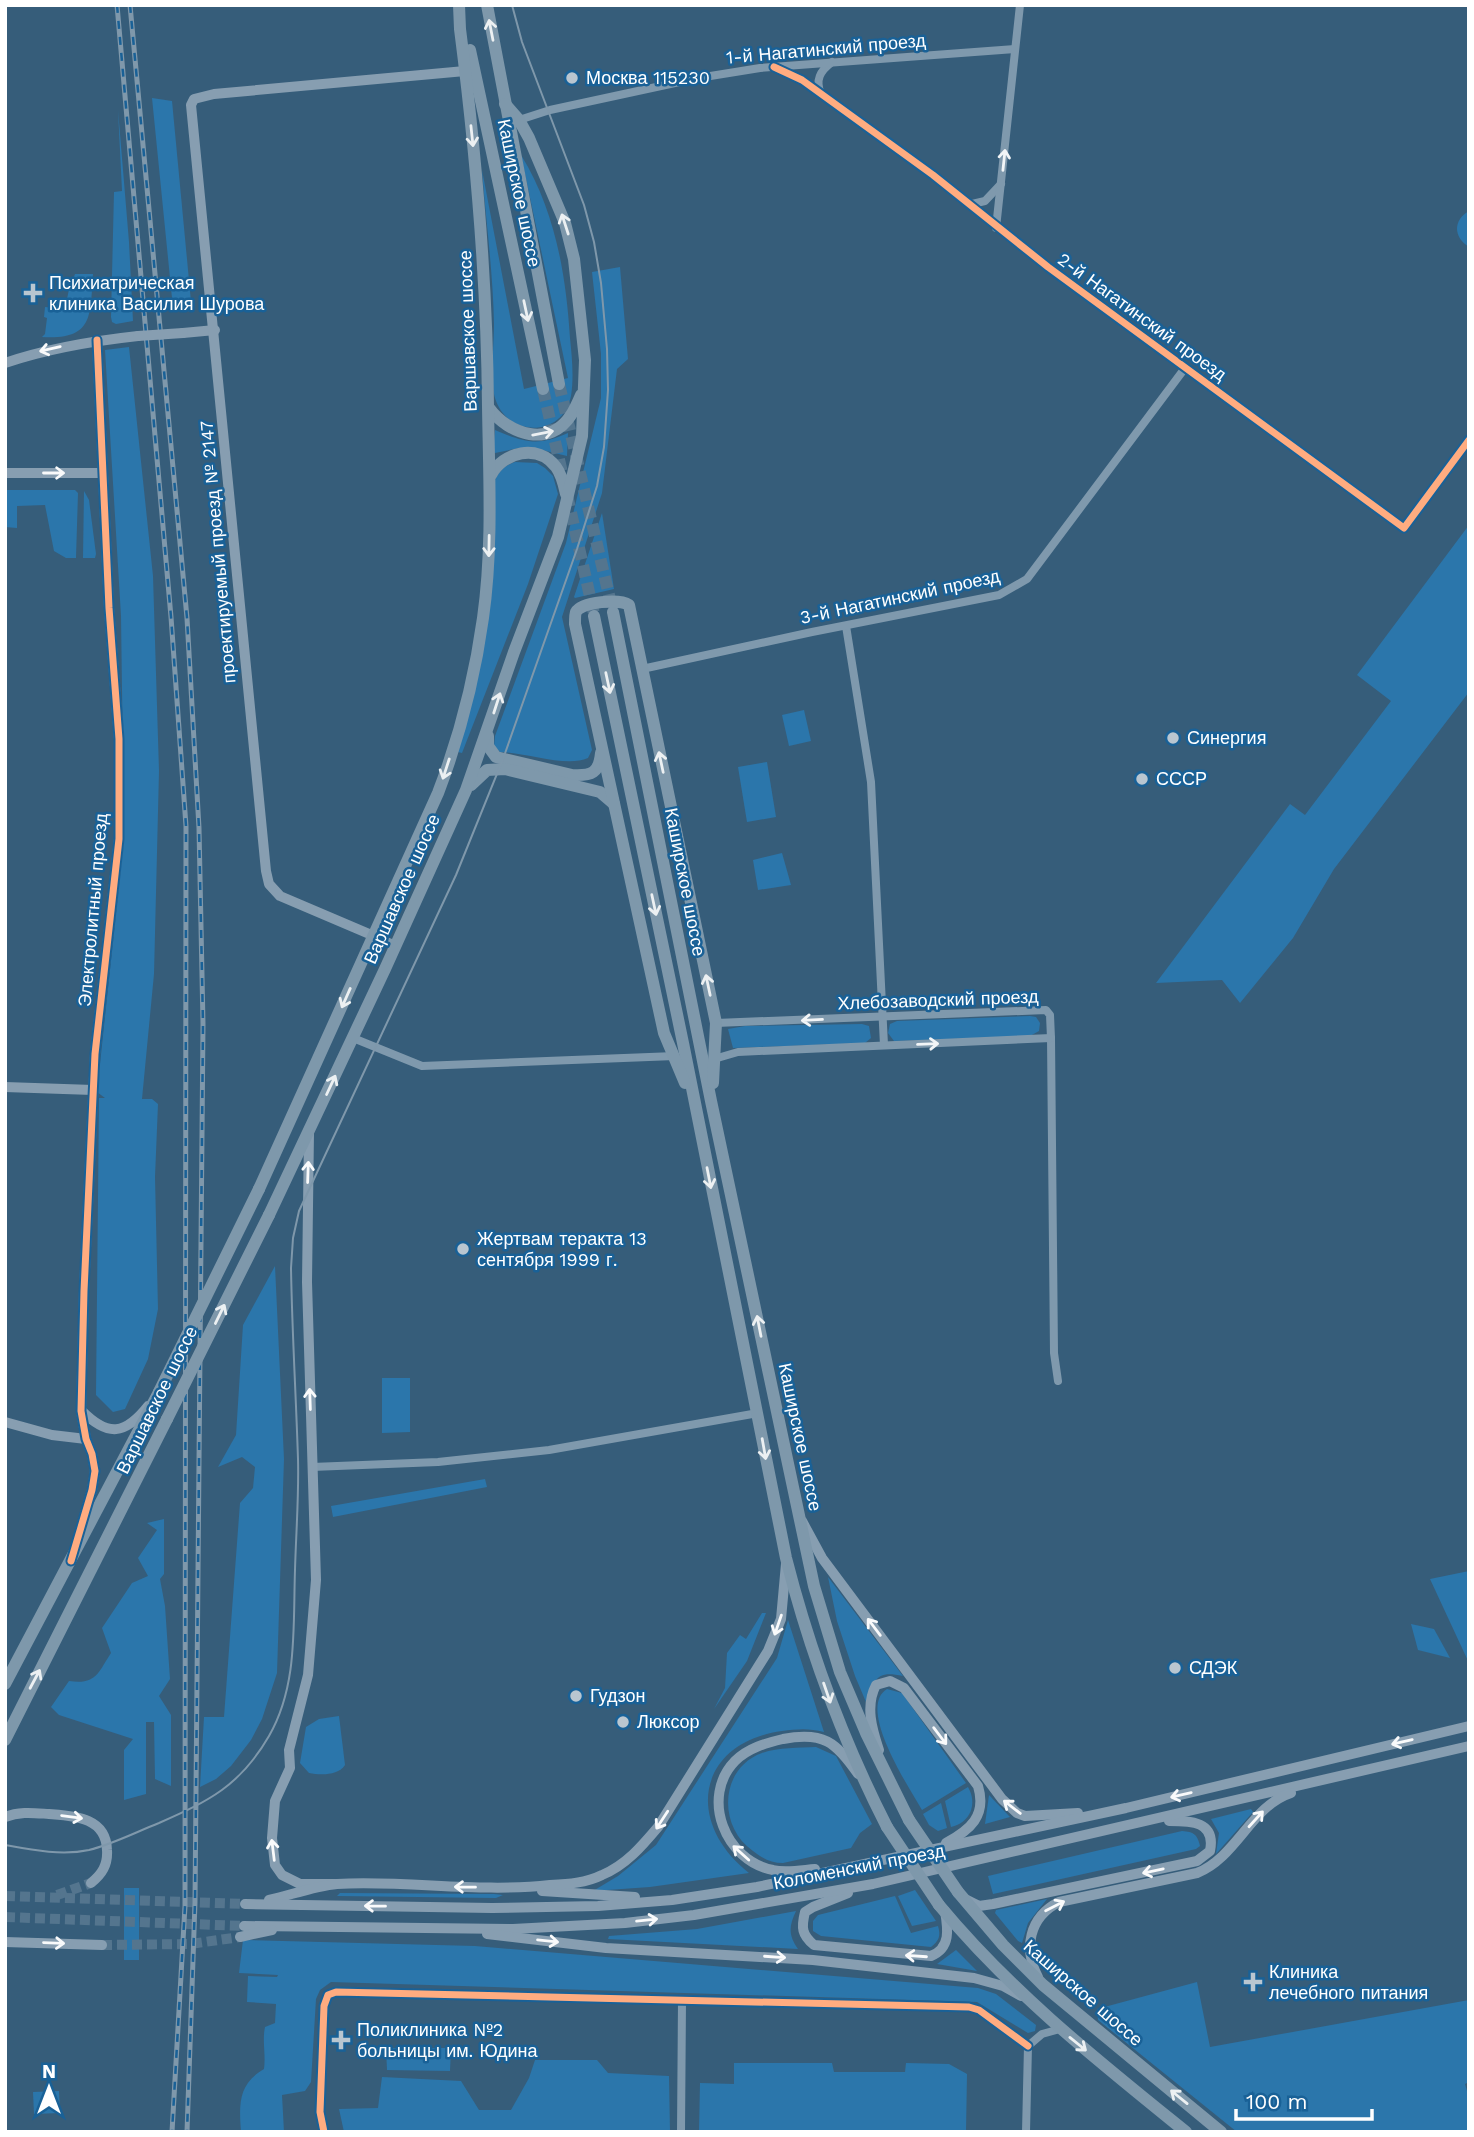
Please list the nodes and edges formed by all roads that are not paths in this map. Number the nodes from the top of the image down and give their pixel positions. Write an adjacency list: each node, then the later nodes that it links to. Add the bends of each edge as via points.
1 (460, 5): 7 (main road, Варшавское шоссе); 19 (main road, Каширское шоссе, one-way to 19)
2 (486, 5): 9 (main road, one-way to 2)
3 (1020, 5): 4 (street)
4 (1015, 48): 5 (street, 1-й Нагатинский проезд); 11 (street, one-way to 4)
5 (832, 62): 6 (street, 1-й Нагатинский проезд); 8 (street, via 818,76)
6 (774, 67): 8 (street, 2-й Нагатинский проезд); 10 (street, 1-й Нагатинский проезд, via 698,78)
7 (465, 71): 14 (main road, проектируемый проезд № 2147, via 194,99 191,118); 21 (main road, Варшавское шоссе, one-way to 21, via 484,265)
8 (821, 94): 12 (street, 2-й Нагатинский проезд)
9 (505, 104): 10 (main road, Варшавское шоссе); 18 (main road, Каширское шоссе)
10 (519, 120): 20 (main road, Варшавское шоссе, one-way to 10, via 574,259 565,223)
11 (1001, 184): 12 (street, via 985,201); 13 (street)
12 (972, 204): 13 (street, 2-й Нагатинский проезд)
13 (996, 228): 17 (street, 2-й Нагатинский проезд)
14 (215, 330): 15 (main road, bridge); 35 (main road, проектируемый проезд № 2147, via 266,871 280,896)
15 (97, 340): 16 (main road, one-way to 16); 24 (main road, Электролитный проезд)
16 (5, 363)
17 (1185, 368): 22 (street, 2-й Нагатинский проезд, via 1404,528); 29 (street, 3-й Нагатинский проезд, via 1019,586 999,595)
18 (559, 384)
19 (543, 389)
20 (584, 389): 21 (main road, one-way to 20, via 498,421 536,436 555,430 571,416); 26 (main road, Варшавское шоссе, via 582,436)
21 (488, 408): 25 (main road, Варшавское шоссе)
22 (1469, 440)
23 (5, 473): 24 (main road, one-way to 24)
24 (103, 473): 45 (main road, Электролитный проезд, via 119,738 119,839)
25 (489, 478): 26 (main road, via 496,464 530,453 555,466); 35 (main road, Варшавское шоссе, one-way to 35, via 489,555 471,679 446,771)
26 (567, 497): 31 (main road, Варшавское шоссе, one-way to 26, via 558,537)
27 (613, 612): 46 (main road, Каширское шоссе)
28 (594, 616): 47 (main road, Каширское шоссе, one-way to 47)
29 (846, 626): 30 (street, 3-й Нагатинский проезд); 37 (street, via 871,782)
30 (642, 669): 32 (main road, via 629,605 614,600 581,607 575,624); 38 (main road, one-way to 30)
31 (488, 729): 32 (main road, via 488,746 496,757 572,775 594,772 600,765); 33 (main road, Варшавское шоссе)
32 (601, 746): 34 (main road)
33 (466, 790): 34 (main road, via 487,770 505,769 600,792); 36 (main road, Варшавское шоссе)
34 (618, 813): 42 (main road, via 664,1033)
35 (374, 936): 36 (street); 50 (main road, Варшавское шоссе, one-way to 50, bridge, via 259,1189)
36 (396, 944): 39 (main road, Варшавское шоссе)
37 (882, 1017): 38 (street, Хлебозаводский проезд, one-way to 38); 40 (street, Хлебозаводский проезд, via 1039,1009 1050,1015); 41 (street)
38 (716, 1023): 43 (main road)
39 (354, 1038): 42 (street, via 422,1066); 48 (main road, Варшавское шоссе, one-way to 39)
40 (1051, 1038): 41 (street, one-way to 40); 49 (street)
41 (884, 1045): 43 (street, via 738,1052)
42 (675, 1056): 47 (main road)
43 (714, 1059): 46 (main road)
44 (5, 1087): 45 (main road)
45 (93, 1090): 51 (main road, Электролитный проезд)
46 (711, 1101): 56 (main road, Каширское шоссе, one-way to 46)
47 (696, 1111): 52 (main road, Каширское шоссе, one-way to 52)
48 (309, 1132): 55 (main road, one-way to 48); 61 (main road, Варшавское шоссе, one-way to 48, bridge)
49 (1058, 1381)
50 (158, 1394): 51 (main road, via 139,1417 117,1430 99,1426); 58 (main road, Варшавское шоссе)
51 (81, 1410): 54 (main road, Электролитный проезд)
52 (758, 1413): 55 (street, via 549,1450 438,1462); 57 (main road, Каширское шоссе, one-way to 57)
53 (5, 1422): 54 (main road)
54 (86, 1439): 58 (main road, Электролитный проезд, via 95,1471)
55 (312, 1467): 72 (main road, one-way to 55, via 289,1880 275,1865 273,1854 272,1818 290,1768 289,1750 308,1675 317,1580)
56 (798, 1513): 64 (main road, Каширское шоссе, via 840,1672); 66 (main road, one-way to 56, via 1033,1817 1017,1813 822,1558)
57 (786, 1558): 65 (main road, Каширское шоссе, one-way to 65, via 831,1705); 74 (main road, one-way to 74, via 781,1619 768,1651 638,1852 603,1875 582,1882)
58 (71, 1561): 59 (main road, Варшавское шоссе)
59 (5, 1684)
60 (1469, 1726): 66 (main road, Коломенский проезд, one-way to 66)
61 (5, 1740)
62 (1469, 1746): 63 (main road, Коломенский проезд)
63 (1338, 1777): 68 (main road, Коломенский проезд); 84 (main road, one-way to 63, via 1029,1950 1033,1930 1047,1909 1059,1902 1210,1868 1275,1801)
64 (889, 1781): 69 (main road, one-way to 69, via 870,1707 876,1685 890,1681 904,1688 981,1796 981,1811 965,1833); 75 (main road, Каширское шоссе, bridge, via 909,1820)
65 (867, 1788): 70 (main road, one-way to 65, via 773,1871 757,1865 730,1842 723,1827 718,1802 721,1785 737,1760 757,1746 815,1736 834,1745); 77 (main road, Каширское шоссе, bridge, via 887,1827)
66 (1126, 1808): 69 (main road, Коломенский проезд)
67 (5, 1817): 71 (main road, one-way to 71, via 28,1813 79,1816 90,1821 104,1835 108,1860)
68 (1152, 1820): 73 (main road, Коломенский проезд); 75 (main road, one-way to 75, via 1201,1825 1209,1832 1210,1851 1197,1861 987,1905 974,1905)
69 (931, 1850): 70 (main road, Коломенский проезд)
70 (853, 1867): 76 (main road, Коломенский проезд)
71 (91, 1883)
72 (335, 1884): 74 (main road, one-way to 72); 76 (main road, Коломенский проезд, one-way to 72, via 492,1908 249,1904)
73 (873, 1884): 77 (main road, one-way to 73, via 948,1936 940,1951 931,1956 814,1945 806,1938 802,1932 806,1912); 80 (main road, Коломенский проезд, one-way to 73, via 625,1923)
74 (488, 1888): 76 (main road)
75 (960, 1895): 84 (main road, Каширское шоссе)
76 (672, 1900)
77 (942, 1908): 85 (main road, Каширское шоссе)
78 (244, 1926): 79 (main road, Коломенский проезд)
79 (287, 1927): 80 (main road, Коломенский проезд); 81 (main road)
80 (432, 1928): 85 (main road, one-way to 85, via 606,1948 813,1960 974,1978)
81 (240, 1937)
82 (5, 1942): 83 (main road, one-way to 83)
83 (102, 1945)
84 (1043, 1985): 93 (main road, Каширское шоссе, one-way to 84)
85 (1027, 1999): 87 (main road, Каширское шоссе)
86 (682, 2000): 88 (street, via 969,2007); 89 (street, via 336,1992 324,2006 320,2112); 90 (street)
87 (1060, 2029): 88 (street, via 1042,2034); 92 (main road, Каширское шоссе, one-way to 92)
88 (1028, 2046): 91 (street)
89 (324, 2132)
90 (681, 2132)
91 (1026, 2132)
92 (1186, 2132)
93 (1221, 2132)

